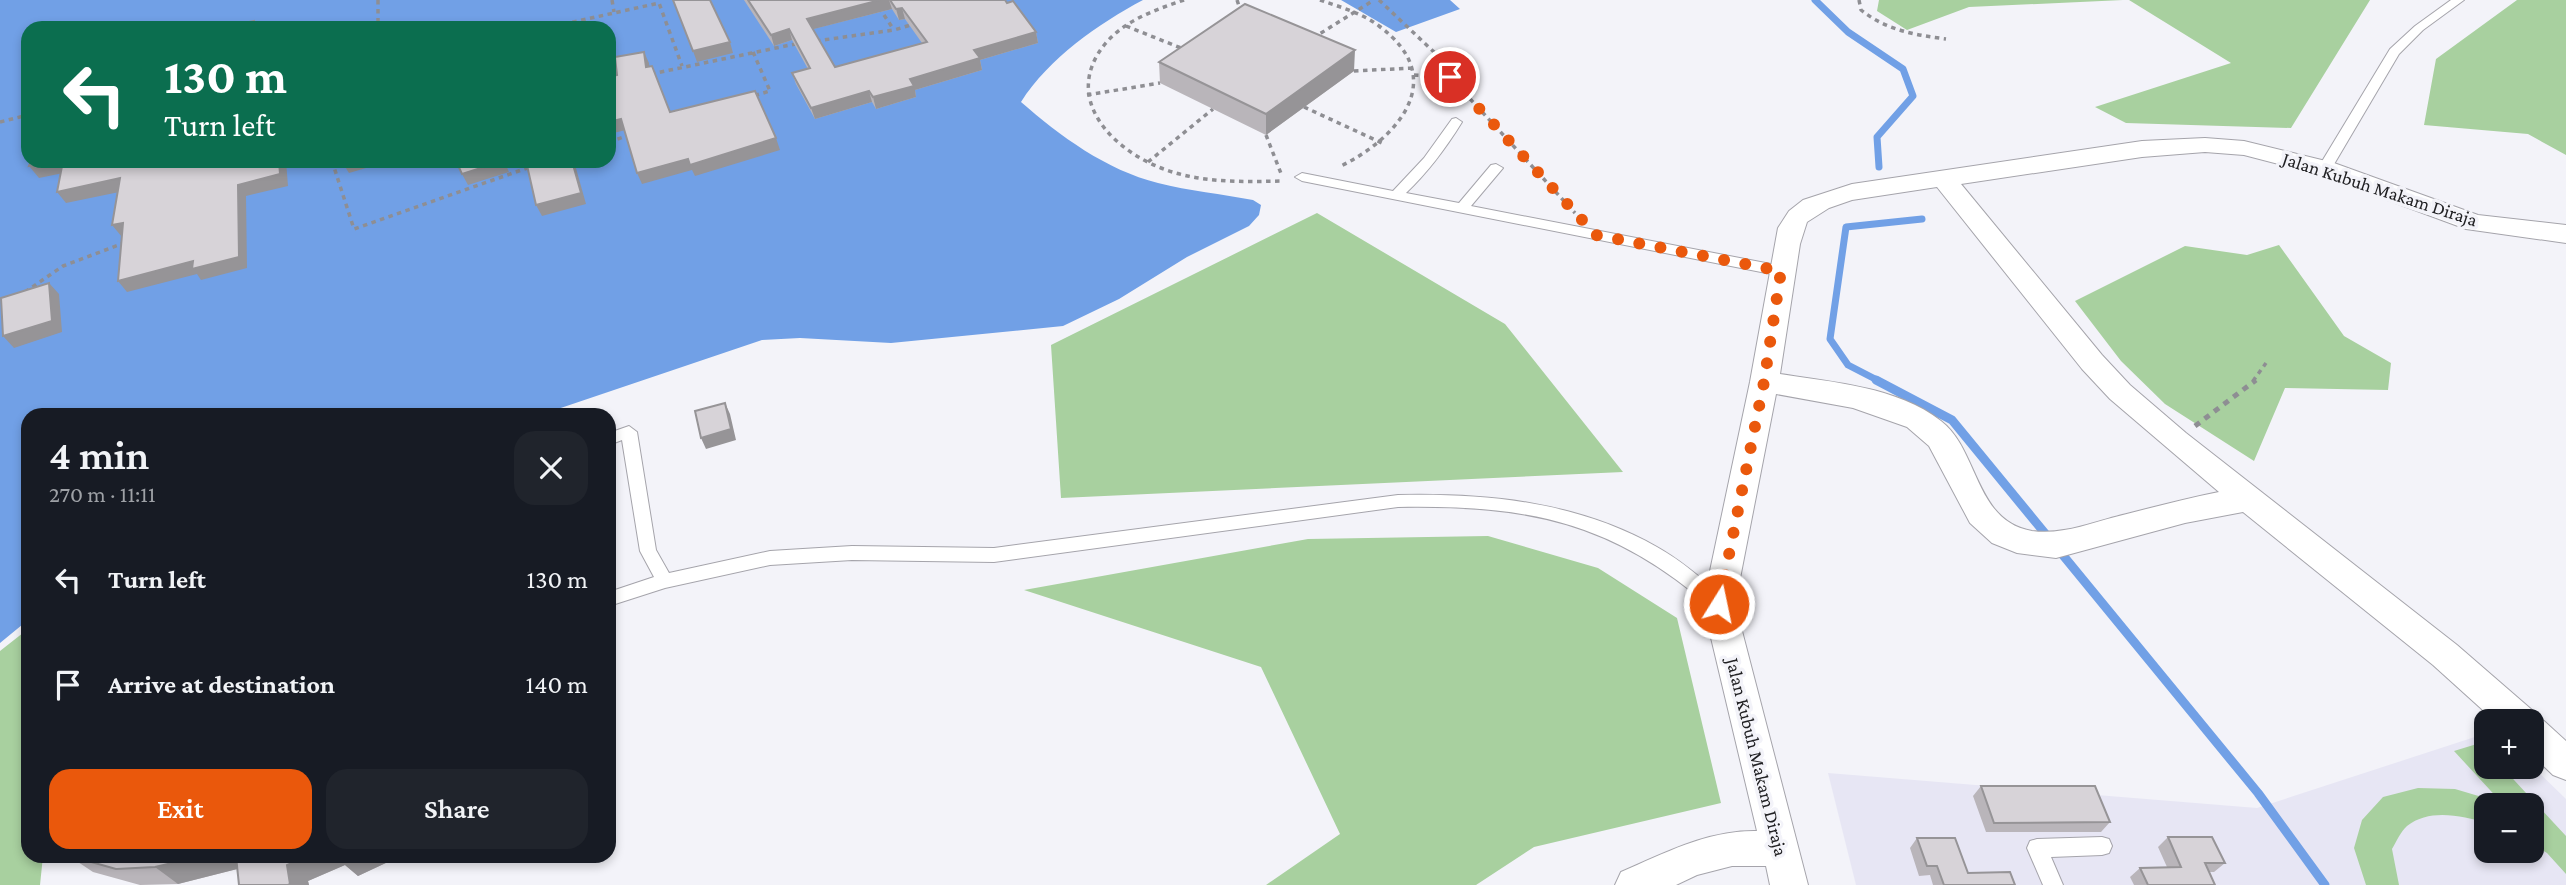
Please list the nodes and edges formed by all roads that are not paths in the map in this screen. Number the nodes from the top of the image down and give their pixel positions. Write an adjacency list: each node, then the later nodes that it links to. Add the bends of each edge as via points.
1 (2458, 0): 4 (lane, via 2394,52)
2 (1456, 122): 7 (lane, via 1423,170)
3 (1496, 168): 8 (lane)
4 (2325, 168): 6 (street, Jalan Kubuh Makam Diraja, via 2244,148 2204,145 2142,149); 9 (street, Jalan Kubuh Makam Diraja, via 2475,222)
5 (1302, 177): 7 (lane)
6 (1944, 179): 10 (street, Jalan Kubuh Makam Diraja, via 1826,199 1793,223); 13 (street, via 2120,392)
7 (1396, 195): 8 (lane)
8 (1462, 208): 10 (lane)
9 (2566, 234)
10 (1781, 271): 11 (street, Jalan Kubuh Makam Diraja)
11 (1764, 382): 13 (street, via 1886,407 1933,430 1979,515 2013,539 2035,545 2056,545); 16 (street, Jalan Kubuh Makam Diraja)
12 (616, 437): 14 (lane, via 629,432 648,551)
13 (2247, 499): 17 (street)
14 (665, 580): 15 (lane); 16 (lane, via 770,558 852,553 994,555 1398,501 1456,499 1586,523 1649,551)
15 (616, 597)
16 (1719, 604): 21 (street, Jalan Kubuh Makam Diraja)
17 (2506, 709)
18 (2544, 743): 19 (street)
19 (2566, 764)
20 (2102, 846): 24 (lane, via 2037,848)
21 (1780, 849): 22 (street, via 1732,848 1692,859); 23 (street, Jalan Kubuh Makam Diraja)
22 (1634, 885)
23 (1789, 885)
24 (2053, 885)

